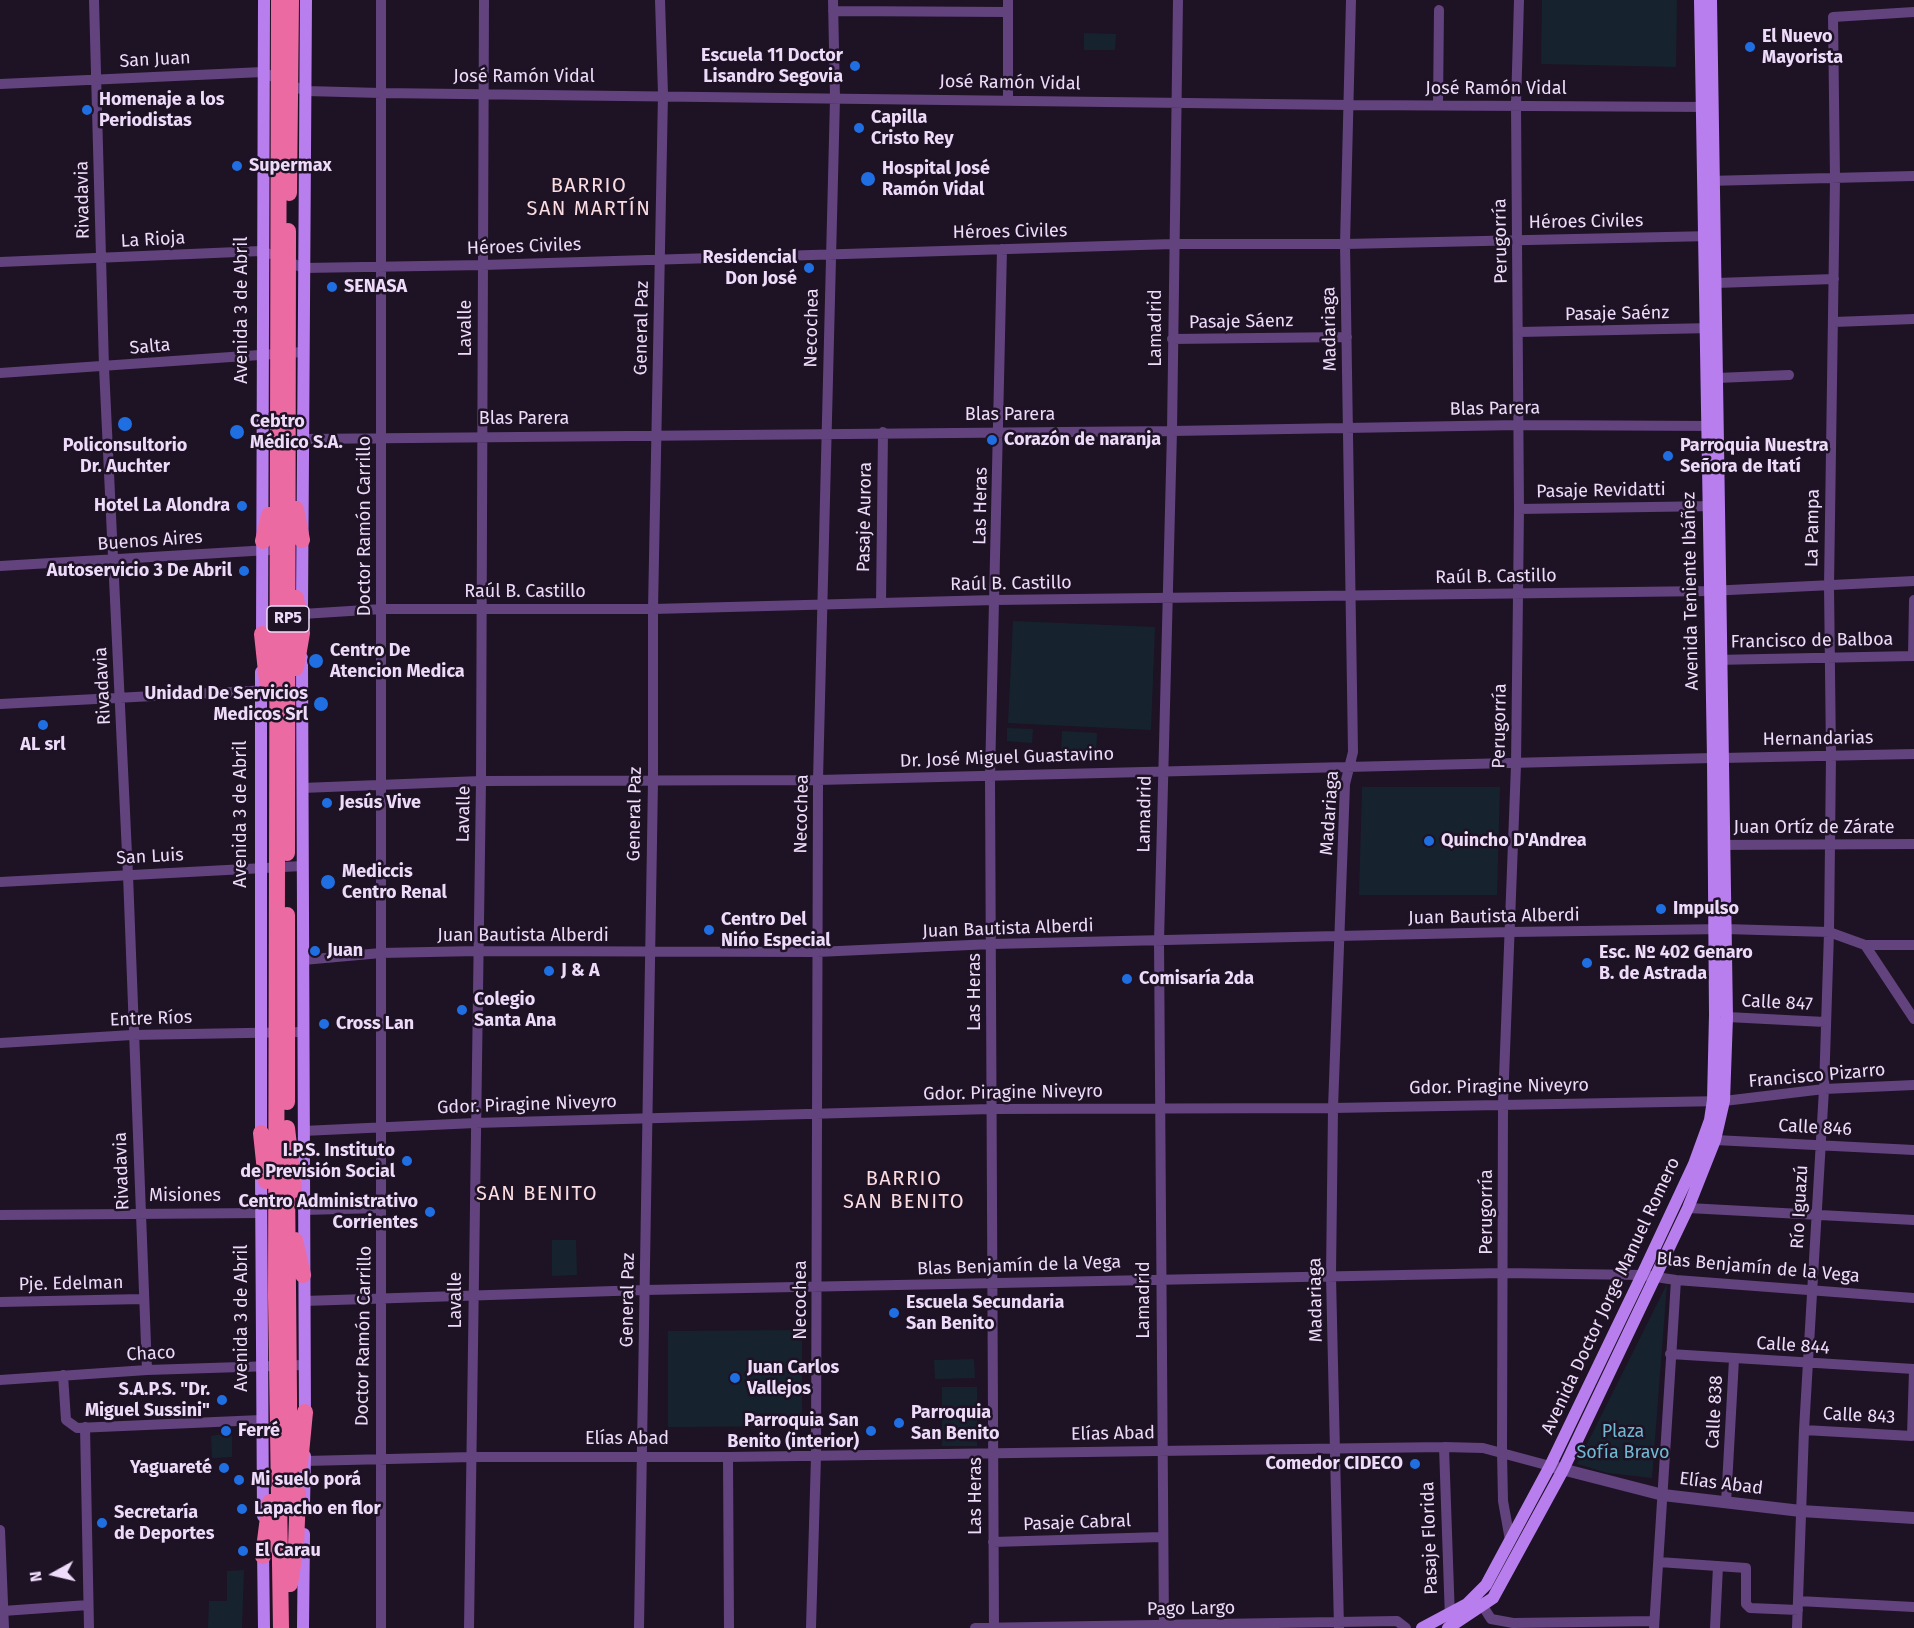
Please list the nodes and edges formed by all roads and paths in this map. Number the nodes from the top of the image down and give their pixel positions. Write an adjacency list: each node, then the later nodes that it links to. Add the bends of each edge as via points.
1 (94, 0): 19 (street, Rivadavia)
2 (264, 0): 18 (main road, Avenida 3 de Abril)
3 (279, 0): 21 (highway, Avenida 3 de Abril)
4 (291, 0): 21 (highway, Avenida 3 de Abril)
5 (306, 0): 21 (main road, Avenida 3 de Abril)
6 (381, 0): 23 (street, Doctor Ramón Carrillo)
7 (484, 0): 22 (street, Lavalle)
8 (660, 0): 24 (street, General Paz)
9 (1178, 0): 27 (street, Lamadrid)
10 (1351, 0): 29 (street, Madariaga)
11 (1519, 0): 30 (street, Perugorría)
12 (1700, 0): 31 (main road, Avenida Teniente Ibáñez)
13 (1712, 0): 31 (main road, Avenida Teniente Ibáñez)
14 (833, 5): 15 (street); 25 (street, Necochea)
15 (1008, 6): 26 (street)
16 (1439, 10): 28 (street)
17 (1914, 12): 33 (street, La Pampa, via 1833,17)
18 (263, 72): 19 (street, San Juan); 21 (street); 42 (main road, Avenida 3 de Abril)
19 (98, 79): 20 (street, San Juan); 41 (street, Rivadavia)
20 (0, 84)
21 (292, 86): 23 (street, José Ramón Vidal); 42 (highway, Avenida 3 de Abril); 42 (main road, Avenida 3 de Abril)
22 (485, 92): 23 (street, José Ramón Vidal); 24 (street, José Ramón Vidal); 45 (street, Lavalle)
23 (381, 93): 46 (street, Doctor Ramón Carrillo)
24 (663, 94): 25 (street, José Ramón Vidal); 43 (street, General Paz)
25 (835, 98): 26 (street, José Ramón Vidal); 40 (street, Necochea)
26 (1008, 99): 27 (street, José Ramón Vidal)
27 (1177, 102): 29 (street, José Ramón Vidal); 37 (street, Lamadrid)
28 (1438, 104): 29 (street, José Ramón Vidal); 30 (street, José Ramón Vidal)
29 (1348, 105): 38 (street, Madariaga)
30 (1516, 105): 31 (street, José Ramón Vidal); 36 (street, Perugorría)
31 (1707, 107): 34 (main road, Avenida Teniente Ibáñez)
32 (1914, 176): 33 (street)
33 (1835, 179): 34 (street); 47 (street, La Pampa)
34 (1709, 181): 35 (main road, Avenida Teniente Ibáñez)
35 (1710, 236): 36 (street, Héroes Civiles); 48 (main road, Avenida Teniente Ibáñez); 51 (main road, Avenida Teniente Ibáñez)
36 (1517, 239): 38 (street, Héroes Civiles); 52 (street, Perugorría)
37 (1173, 244): 38 (street, Héroes Civiles); 39 (street, Héroes Civiles); 54 (street, Lamadrid)
38 (1345, 244): 53 (street, Madariaga)
39 (1002, 249): 40 (street, Héroes Civiles); 67 (street, Las Heras)
40 (830, 253): 43 (street, Héroes Civiles); 65 (street, Necochea)
41 (100, 259): 42 (street, La Rioja); 44 (street, La Rioja); 56 (street, Rivadavia)
42 (283, 260): 46 (street, Héroes Civiles); 55 (highway, Avenida 3 de Abril); 55 (main road, Avenida 3 de Abril)
43 (660, 260): 45 (street, Héroes Civiles); 68 (street, General Paz)
44 (0, 262)
45 (483, 265): 46 (street, Héroes Civiles); 69 (street, Lavalle)
46 (383, 267): 70 (street, Doctor Ramón Carrillo)
47 (1834, 279): 48 (street); 50 (street, La Pampa)
48 (1716, 283): 51 (main road, Avenida Teniente Ibáñez)
49 (1914, 319): 50 (street)
50 (1834, 322): 78 (street, La Pampa)
51 (1710, 328): 52 (street, Pasaje Saénz); 59 (main road, Avenida Teniente Ibáñez); 62 (main road, Avenida Teniente Ibáñez)
52 (1519, 332): 61 (street, Perugorría)
53 (1347, 337): 54 (street, Pasaje Sáenz); 63 (street, Madariaga)
54 (1172, 339): 64 (street, Lamadrid)
55 (282, 353): 56 (street, Salta); 60 (highway, Avenida 3 de Abril); 71 (main road, Avenida 3 de Abril); 74 (main road, Avenida 3 de Abril)
56 (104, 367): 57 (street, Salta); 75 (street, Rivadavia)
57 (0, 373)
58 (1789, 375): 59 (street)
59 (1717, 378): 62 (main road, Avenida Teniente Ibáñez)
60 (282, 406): 74 (highway, via 295,466 296,514); 74 (highway, via 269,516)
61 (1519, 425): 62 (street, Blas Parera); 63 (street, Blas Parera); 73 (street, Perugorría)
62 (1712, 426): 72 (main road, Avenida Teniente Ibáñez)
63 (1348, 428): 64 (street, Blas Parera); 81 (street, Madariaga)
64 (1172, 431): 67 (street, Blas Parera); 83 (street, Lamadrid)
65 (826, 432): 66 (street, Blas Parera); 68 (street, Blas Parera); 85 (street, Necochea)
66 (883, 432): 67 (street, Blas Parera); 86 (street, Pasaje Aurora)
67 (999, 432): 82 (street, Las Heras)
68 (656, 435): 69 (street, Blas Parera); 89 (street, General Paz)
69 (482, 436): 70 (street, Blas Parera); 88 (street, Lavalle)
70 (381, 437): 71 (street, Blas Parera); 87 (street, Doctor Ramón Carrillo)
71 (302, 439): 74 (main road, Avenida 3 de Abril)
72 (1713, 506): 73 (street, Pasaje Revidatti); 79 (main road, Avenida Teniente Ibáñez)
73 (1519, 509): 80 (street, Perugorría)
74 (284, 547): 75 (street, Buenos Aires); 90 (main road, Avenida 3 de Abril); 91 (highway); 92 (main road, Avenida 3 de Abril); 96 (highway, Avenida 3 de Abril)
75 (113, 559): 76 (street, Buenos Aires); 97 (street, Rivadavia)
76 (0, 566)
77 (1914, 581): 78 (street, Raúl B. Castillo)
78 (1829, 586): 79 (street, Raúl B. Castillo); 94 (street, La Pampa)
79 (1714, 591): 80 (street, Raúl B. Castillo); 95 (main road, Avenida Teniente Ibáñez)
80 (1518, 593): 81 (street, Raúl B. Castillo); 102 (street, Perugorría)
81 (1352, 597): 83 (street, Raúl B. Castillo); 103 (street, Madariaga, via 1353,752)
82 (995, 600): 83 (street, Raúl B. Castillo); 86 (street, Raúl B. Castillo); 105 (street, Las Heras)
83 (1168, 600): 104 (street, Lamadrid)
84 (1914, 600): 93 (street)
85 (822, 603): 86 (street, Raúl B. Castillo); 89 (street, Raúl B. Castillo); 106 (street, Necochea)
86 (881, 603)
87 (382, 609): 88 (street, Raúl B. Castillo); 90 (street, Raúl B. Castillo); 109 (street, Doctor Ramón Carrillo)
88 (481, 609): 89 (street, Raúl B. Castillo); 107 (street, Lavalle)
89 (653, 609): 108 (street, General Paz)
90 (302, 614): 91 (main road, Avenida 3 de Abril)
91 (302, 633): 96 (highway)
92 (262, 634): 96 (highway)
93 (1913, 656): 94 (street, Francisco de Balboa)
94 (1830, 657): 95 (street, Francisco de Balboa); 100 (street, La Pampa)
95 (1716, 659): 101 (main road, Avenida Teniente Ibáñez)
96 (282, 689): 97 (street); 110 (highway); 110 (highway); 114 (main road, Avenida 3 de Abril)
97 (120, 696): 98 (street); 115 (street, Rivadavia)
98 (0, 704)
99 (1914, 754): 100 (street, Hernandarias)
100 (1831, 755): 101 (street, Hernandarias); 112 (street, La Pampa)
101 (1717, 758): 102 (street, Dr. José Miguel Guastavino); 113 (main road, Avenida Teniente Ibáñez)
102 (1516, 765): 103 (street, Dr. José Miguel Guastavino); 118 (street, Perugorría)
103 (1349, 768): 104 (street, Dr. José Miguel Guastavino); 120 (street, Madariaga, via 1345,783)
104 (1162, 770): 105 (street, Dr. José Miguel Guastavino); 121 (street, Lamadrid)
105 (990, 777): 106 (street, Dr. José Miguel Guastavino); 122 (street, Las Heras)
106 (818, 780): 108 (street, Dr. José Miguel Guastavino); 126 (street, Necochea)
107 (481, 781): 108 (street, Dr. José Miguel Guastavino); 109 (street, Dr. José Miguel Guastavino); 125 (street, Lavalle)
108 (653, 781): 128 (street, General Paz)
109 (380, 787): 110 (street, Dr. José Miguel Guastavino); 127 (street, Doctor Ramón Carrillo)
110 (289, 792): 114 (highway, Avenida 3 de Abril)
111 (1914, 843): 112 (street, Juan Ortíz de Zárate)
112 (1829, 844): 113 (street, Juan Ortíz de Zárate); 119 (street, La Pampa)
113 (1719, 845): 117 (main road, Avenida Teniente Ibáñez)
114 (281, 867): 115 (street, San Luis); 129 (main road, Avenida 3 de Abril); 133 (highway, Avenida 3 de Abril)
115 (128, 874): 116 (street, San Luis); 134 (street, Rivadavia)
116 (0, 882)
117 (1720, 929): 118 (street, Juan Bautista Alberdi); 119 (street, Juan Bautista Alberdi); 130 (main road, Avenida Doctor Jorge Manuel Romero); 138 (main road, Avenida Doctor Jorge Manuel Romero)
118 (1511, 932): 120 (street, Juan Bautista Alberdi); 139 (street, Perugorría)
119 (1829, 932): 123 (street, Juan Bautista Alberdi); 132 (street, Río Iguazú)
120 (1341, 938): 121 (street, Juan Bautista Alberdi); 141 (street, Madariaga)
121 (1159, 941): 122 (street, Juan Bautista Alberdi); 140 (street, Lamadrid)
122 (992, 944): 126 (street, Juan Bautista Alberdi); 142 (street, Las Heras)
123 (1865, 945): 124 (street, Juan Bautista Alberdi); 131 (street)
124 (1914, 945)
125 (478, 951): 127 (street, Juan Bautista Alberdi); 128 (street, Juan Bautista Alberdi); 145 (street, Lavalle)
126 (817, 952): 128 (street, Juan Bautista Alberdi); 143 (street, Necochea)
127 (381, 953): 129 (street, Juan Bautista Alberdi); 146 (street, Doctor Ramón Carrillo)
128 (650, 953): 144 (street, General Paz)
129 (303, 960): 133 (main road, Avenida 3 de Abril)
130 (1727, 1017): 132 (street, Calle 847); 138 (main road, Avenida Doctor Jorge Manuel Romero)
131 (1914, 1019)
132 (1825, 1022): 137 (street, Río Iguazú)
133 (282, 1032): 134 (street, Entre Ríos); 147 (highway, Avenida 3 de Abril); 148 (main road, Avenida 3 de Abril); 172 (highway, Avenida 3 de Abril)
134 (132, 1035): 135 (street, Entre Ríos); 155 (street, Rivadavia)
135 (0, 1043)
136 (1914, 1085): 137 (street, Francisco Pizarro)
137 (1824, 1089): 138 (street, Francisco Pizarro); 150 (street, Río Iguazú)
138 (1718, 1100): 139 (street, Gdor. Piragine Niveyro); 149 (main road, Avenida Doctor Jorge Manuel Romero); 162 (main road, Avenida Doctor Jorge Manuel Romero, via 1694,1164)
139 (1503, 1103): 141 (street, Gdor. Piragine Niveyro); 160 (street, Perugorría)
140 (1160, 1108): 141 (street, Gdor. Piragine Niveyro); 142 (street, Gdor. Piragine Niveyro); 165 (street, Lamadrid)
141 (1333, 1108): 163 (street, Madariaga)
142 (991, 1109): 143 (street, Gdor. Piragine Niveyro); 167 (street, Las Heras)
143 (817, 1114): 144 (street, Gdor. Piragine Niveyro); 168 (street, Necochea)
144 (647, 1119): 145 (street, Gdor. Piragine Niveyro); 169 (street, General Paz)
145 (475, 1123): 146 (street, Gdor. Piragine Niveyro); 171 (street, Lavalle)
146 (381, 1126): 147 (street, Gdor. Piragine Niveyro); 152 (street, Doctor Ramón Carrillo)
147 (295, 1130): 154 (main road, Avenida 3 de Abril); 161 (highway, via 295,1245); 181 (highway, Avenida 3 de Abril)
148 (261, 1133): 156 (main road, Avenida 3 de Abril); 172 (highway)
149 (1715, 1140): 150 (street, Calle 846); 153 (main road, Avenida Doctor Jorge Manuel Romero)
150 (1820, 1145): 151 (street, Calle 846); 158 (street, Río Iguazú)
151 (1914, 1150)
152 (381, 1208): 154 (street); 173 (street, Doctor Ramón Carrillo)
153 (1688, 1208): 158 (street); 164 (main road, Avenida Doctor Jorge Manuel Romero)
154 (303, 1210): 161 (main road, Avenida 3 de Abril)
155 (140, 1212): 156 (street, Misiones); 157 (street, Misiones); 175 (street, Rivadavia)
156 (262, 1213): 181 (main road, Avenida 3 de Abril)
157 (0, 1215)
158 (1816, 1215): 159 (street); 170 (street, Río Iguazú)
159 (1914, 1220)
160 (1503, 1273): 162 (street, Blas Benjamín de la Vega); 163 (street, Blas Benjamín de la Vega); 193 (street, Perugorría)
161 (303, 1275): 176 (main road, Avenida 3 de Abril)
162 (1642, 1275): 164 (street, Blas Benjamín de la Vega); 201 (main road, Avenida Doctor Jorge Manuel Romero)
163 (1331, 1276): 165 (street, Blas Benjamín de la Vega); 191 (street, Madariaga)
164 (1655, 1277): 166 (street, Blas Benjamín de la Vega); 202 (main road, Avenida Doctor Jorge Manuel Romero)
165 (1160, 1279): 167 (street, Blas Benjamín de la Vega); 192 (street, Lamadrid)
166 (1676, 1280): 170 (street, Blas Benjamín de la Vega); 178 (street)
167 (992, 1284): 168 (street, Blas Benjamín de la Vega); 194 (street, Las Heras)
168 (818, 1288): 169 (street, Blas Benjamín de la Vega); 195 (street, Necochea)
169 (645, 1290): 171 (street, Blas Benjamín de la Vega); 197 (street, General Paz)
170 (1811, 1290): 174 (street, Blas Benjamín de la Vega); 180 (street, Río Iguazú)
171 (472, 1294): 173 (street, Blas Benjamín de la Vega); 196 (street, Lavalle)
172 (276, 1296): 181 (highway, Avenida 3 de Abril)
173 (382, 1297): 176 (street, Blas Benjamín de la Vega); 199 (street, Doctor Ramón Carrillo)
174 (1914, 1298)
175 (143, 1299): 177 (street, Pje. Edelman); 182 (street, Rivadavia)
176 (304, 1301): 181 (main road, Avenida 3 de Abril)
177 (0, 1302)
178 (1670, 1354): 179 (street, Calle 844); 203 (street)
179 (1734, 1359): 180 (street, Calle 844); 204 (street, Calle 838)
180 (1809, 1365): 183 (street, Calle 844); 189 (street, Río Iguazú)
181 (281, 1367): 182 (street, Chaco); 186 (main road, Avenida 3 de Abril); 187 (main road, Avenida 3 de Abril); 212 (highway); 215 (highway, Avenida 3 de Abril); 229 (highway, Avenida 3 de Abril)
182 (147, 1370): 184 (street, Chaco)
183 (1914, 1370): 189 (street, Calle 843, via 1912,1436)
184 (63, 1375): 185 (street, Chaco); 188 (street, via 66,1420 77,1428)
185 (0, 1380)
186 (305, 1412): 200 (main road, Avenida 3 de Abril); 215 (highway)
187 (261, 1420): 188 (street); 212 (main road, Avenida 3 de Abril)
188 (85, 1427): 217 (street)
189 (1804, 1430): 205 (street, Río Iguazú)
190 (1444, 1447): 191 (street, Elías Abad); 193 (street, Elías Abad, via 1483,1448); 221 (street, Pasaje Florida)
191 (1336, 1449): 192 (street, Elías Abad); 224 (street, Madariaga)
192 (1161, 1451): 194 (street, Elías Abad); 208 (street, Lamadrid)
193 (1502, 1453): 201 (street, Elías Abad); 209 (street, Perugorría, via 1503,1501)
194 (993, 1455): 195 (street, Elías Abad); 210 (street, Las Heras)
195 (816, 1456): 198 (street, Elías Abad); 236 (street, Necochea)
196 (472, 1457): 197 (street, Elías Abad); 199 (street, Elías Abad); 233 (street, Lavalle)
197 (642, 1457): 198 (street, Elías Abad); 234 (street, General Paz)
198 (728, 1457): 235 (street)
199 (379, 1458): 200 (street, Elías Abad); 232 (street, Doctor Ramón Carrillo)
200 (305, 1461): 231 (main road, Avenida 3 de Abril)
201 (1550, 1466): 202 (street, Elías Abad); 209 (main road, Avenida Doctor Jorge Manuel Romero)
202 (1563, 1470): 203 (street, Elías Abad); 216 (main road, Avenida Doctor Jorge Manuel Romero, via 1501,1585)
203 (1663, 1495): 204 (street, Elías Abad); 213 (street)
204 (1726, 1503): 205 (street, Elías Abad)
205 (1801, 1511): 206 (street, Elías Abad); 218 (street, Río Iguazú)
206 (1914, 1518)
207 (0, 1530): 211 (street)
208 (1162, 1536): 210 (street, Pasaje Cabral); 225 (street, Lamadrid)
209 (1510, 1540): 216 (main road, Avenida Doctor Jorge Manuel Romero)
210 (993, 1542): 238 (street, Las Heras)
211 (0, 1550): 220 (street)
212 (263, 1556): 228 (main road, Avenida 3 de Abril)
213 (1659, 1562): 214 (street); 223 (street)
214 (1718, 1566): 218 (street, via 1746,1568 1746,1604 1750,1608); 241 (street)
215 (290, 1584): 230 (highway, Avenida 3 de Abril)
216 (1480, 1601): 221 (main road, Avenida Doctor Jorge Manuel Romero); 222 (street, via 1491,1619)
217 (88, 1605): 220 (street); 227 (street)
218 (1798, 1605): 219 (street); 242 (street, Río Iguazú)
219 (1914, 1607)
220 (3, 1611): 226 (street)
221 (1450, 1624): 240 (main road, Avenida Doctor Jorge Manuel Romero)
222 (1513, 1625): 223 (street)
223 (1654, 1625)
224 (1339, 1626): 225 (street, Pago Largo); 239 (street, Pago Largo, via 1397,1622)
225 (1164, 1627): 238 (street, Pago Largo)
226 (4, 1628)
227 (89, 1628)
228 (264, 1628)
229 (281, 1628)
230 (290, 1628)
231 (303, 1628)
232 (381, 1628)
233 (470, 1628)
234 (639, 1628)
235 (729, 1628)
236 (811, 1628)
237 (975, 1628): 238 (street, Pago Largo)
238 (994, 1628)
239 (1406, 1628)
240 (1422, 1628)
241 (1715, 1628)
242 (1797, 1628)

